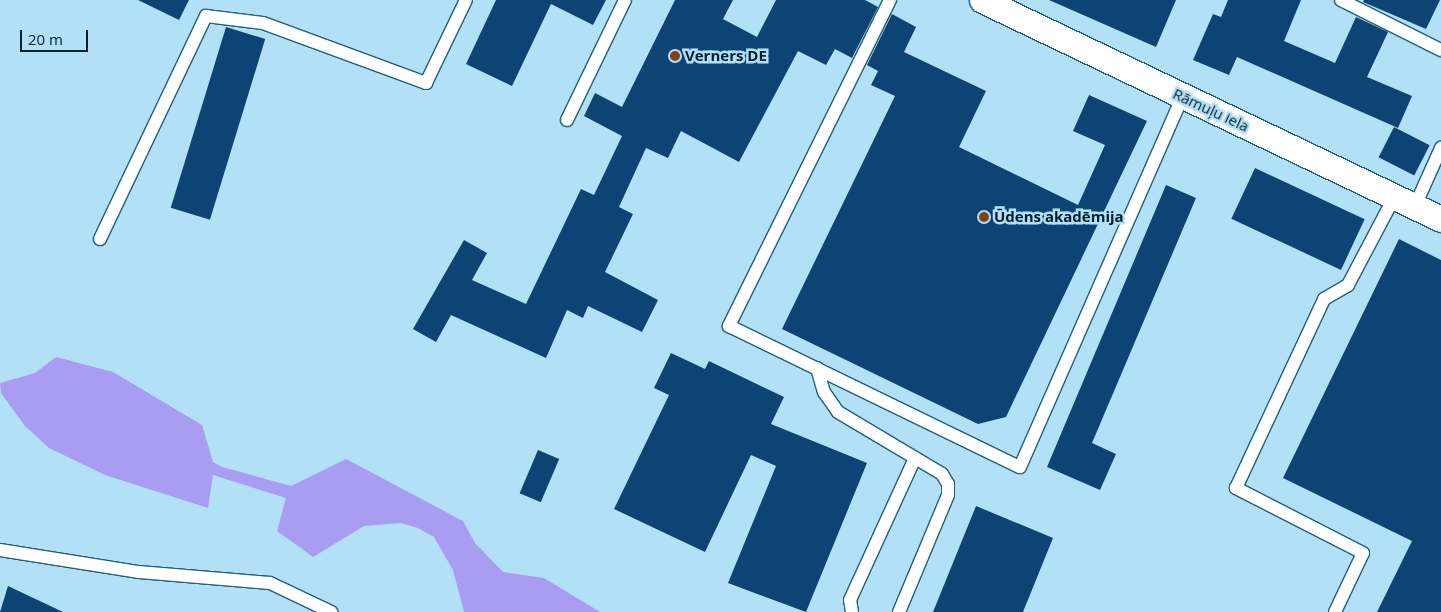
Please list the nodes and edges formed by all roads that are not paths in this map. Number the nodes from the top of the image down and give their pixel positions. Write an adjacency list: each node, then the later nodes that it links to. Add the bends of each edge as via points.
1 (466, 0): 12 (lane, via 426,83 263,22 206,16)
2 (625, 0): 8 (lane)
3 (890, 0): 13 (lane, via 729,326)
4 (982, 0): 7 (street, Rāmuļu iela)
5 (1341, 0): 6 (lane)
6 (1441, 50)
7 (1183, 96): 10 (street, Rāmuļu iela); 13 (lane, via 1020,466)
8 (567, 120)
9 (1441, 148): 10 (lane)
10 (1405, 201): 11 (street, Rāmuļu iela); 19 (lane, via 1348,285 1324,299 1236,488 1363,553)
11 (1441, 220)
12 (100, 239)
13 (817, 368): 14 (lane, via 824,392 838,412)
14 (914, 458): 17 (lane, via 850,600); 18 (lane, via 942,474 948,495)
15 (0, 550): 16 (lane, via 138,572 270,583)
16 (331, 612)
17 (852, 612)
18 (899, 612)
19 (1335, 612)

